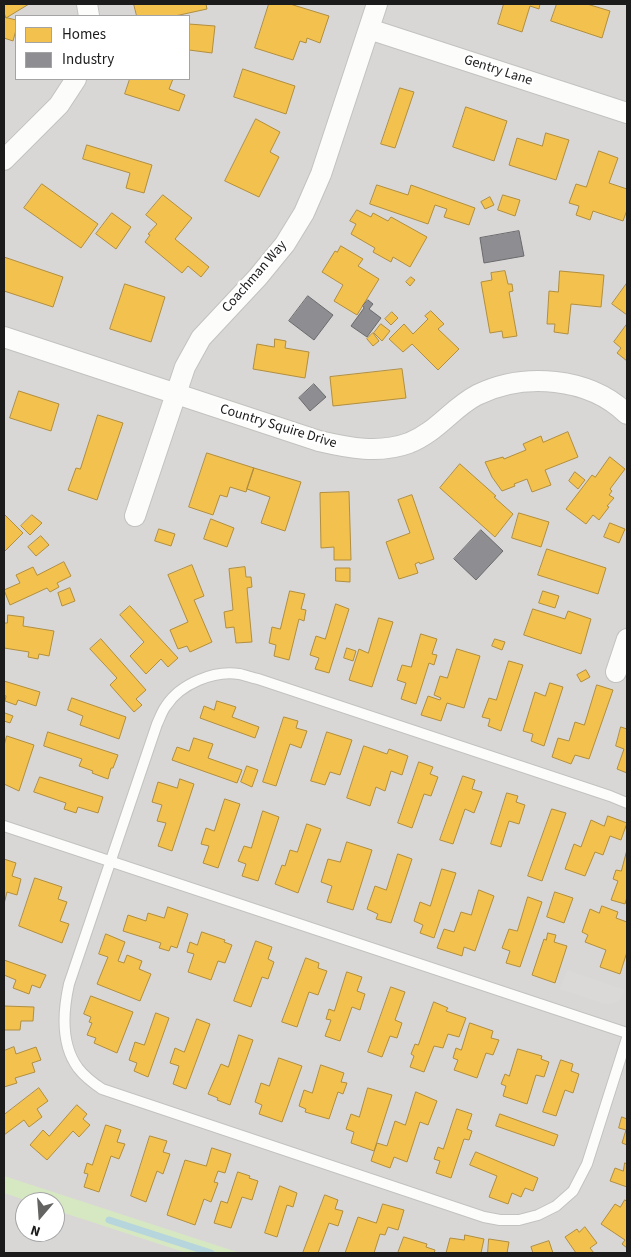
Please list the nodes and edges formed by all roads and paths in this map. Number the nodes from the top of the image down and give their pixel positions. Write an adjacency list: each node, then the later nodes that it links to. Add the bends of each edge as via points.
1 (377, 4): 2 (street, Coachman Way)
2 (369, 29): 4 (street, Gentry Lane); 7 (street, Coachman Way, via 321,174 304,213 280,251 201,338 185,367)
3 (75, 80): 5 (street, via 59,105)
4 (627, 113)
5 (4, 160)
6 (4, 337): 7 (street, Country Squire Drive)
7 (176, 394): 8 (street, Country Squire Drive, via 319,441 376,450 408,443 431,432 477,396 530,380 562,383 596,393); 9 (street, Coachman Way)
8 (627, 414)
9 (135, 516)
10 (627, 639): 11 (street)
11 (616, 672)
12 (627, 803): 14 (lane, via 258,679 224,674 193,683 176,694 166,706 157,724)
13 (4, 826): 14 (lane)
14 (111, 862): 15 (lane); 16 (lane, via 69,984 64,1025 68,1047 77,1067 102,1090 123,1098 484,1217 519,1220 538,1216 573,1191 587,1164)
15 (627, 1033)
16 (627, 1038)

